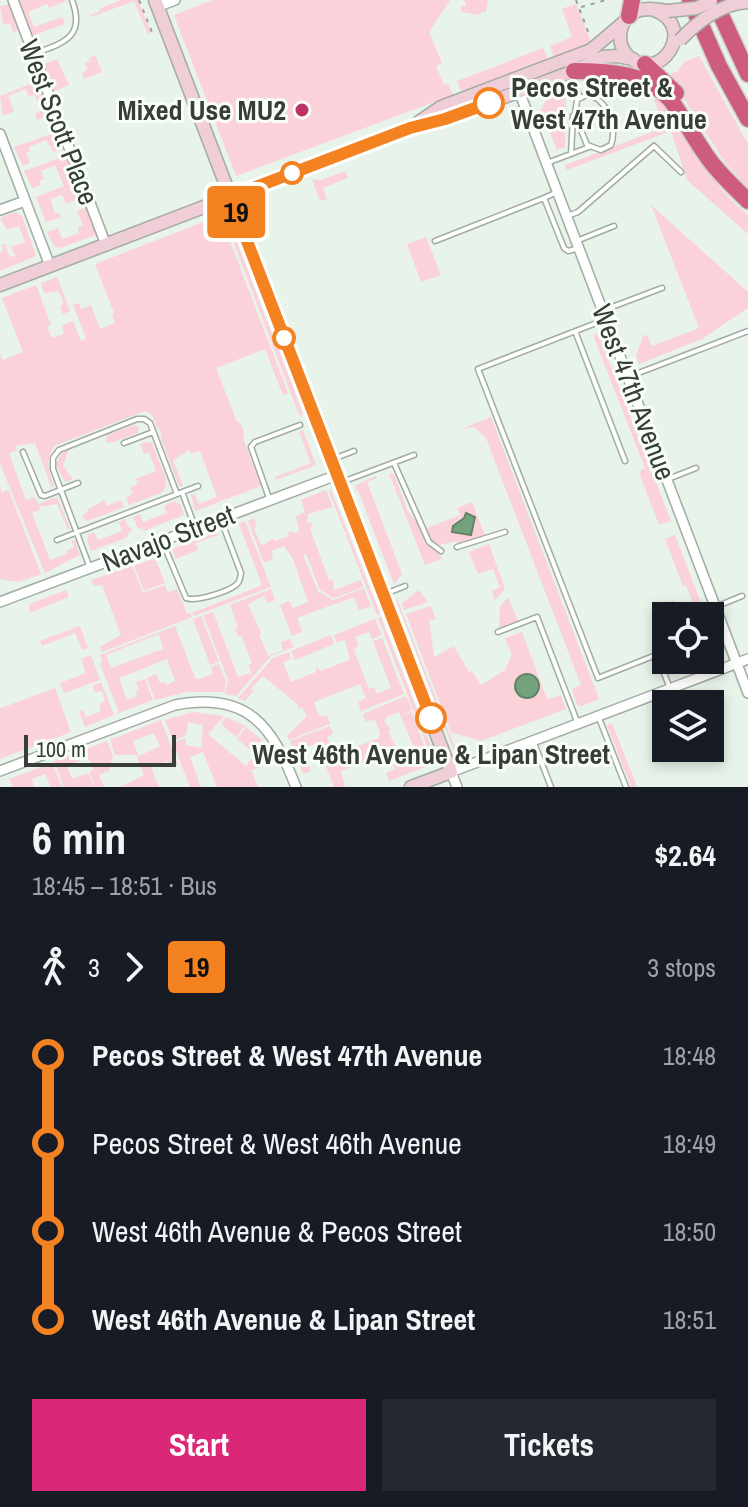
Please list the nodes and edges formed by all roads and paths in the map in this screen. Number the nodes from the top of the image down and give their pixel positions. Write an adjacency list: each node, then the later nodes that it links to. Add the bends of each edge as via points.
1 (13, 0): 17 (street, West Scott Place)
2 (72, 0): 17 (lane, via 77,17 72,36)
3 (139, 0): 14 (path)
4 (175, 0): 10 (street)
5 (576, 0): 11 (path)
6 (606, 0): 11 (path)
7 (690, 0): 27 (highway)
8 (714, 0): 12 (main road, bridge, via 697,8); 21 (highway)
9 (748, 2): 16 (main road, bridge, via 703,20)
10 (156, 3): 37 (main road)
11 (579, 8): 15 (path)
12 (654, 10): 13 (main road); 16 (main road, via 673,27)
13 (628, 13): 18 (main road, via 621,44); 19 (main road, via 591,50)
14 (154, 37)
15 (593, 43)
16 (670, 51): 18 (main road, via 661,60)
17 (33, 54): 45 (street, West Scott Place)
18 (639, 62): 20 (main road, via 607,56); 35 (highway, via 679,96)
19 (534, 72): 22 (main road); 28 (main road, via 441,107)
20 (572, 72): 22 (main road); 23 (lane); 35 (highway, via 622,74 662,92)
21 (748, 74)
22 (519, 91): 28 (main road); 33 (street, West 47th Avenue)
23 (580, 98): 24 (lane); 25 (lane, via 595,95)
24 (574, 110): 31 (lane); 32 (lane)
25 (606, 110): 26 (lane); 31 (lane, via 614,135 611,145 601,150)
26 (599, 112)
27 (748, 119)
28 (410, 128): 37 (main road, via 356,155)
29 (0, 134): 30 (street)
30 (2, 145): 39 (street)
31 (589, 147): 32 (lane)
32 (571, 154): 33 (lane)
33 (547, 163): 36 (street, West 47th Avenue)
34 (681, 172): 42 (lane, via 654,146)
35 (727, 179): 40 (highway)
36 (558, 192): 38 (lane); 42 (street, West 47th Avenue)
37 (230, 197): 45 (main road); 60 (main road)
38 (544, 198): 44 (lane); 46 (lane, via 564,248)
39 (25, 201): 41 (street); 47 (street)
40 (748, 201)
41 (0, 210)
42 (567, 216): 46 (street, West 47th Avenue)
43 (614, 226): 46 (lane)
44 (435, 241)
45 (106, 245): 47 (main road)
46 (578, 245): 50 (street, West 47th Avenue)
47 (50, 266): 48 (main road)
48 (0, 285)
49 (662, 288): 50 (lane)
50 (604, 315): 51 (lane); 53 (street, West 47th Avenue)
51 (575, 331): 61 (lane); 88 (lane, via 478,369 598,678)
52 (748, 331): 53 (lane)
53 (628, 377): 65 (street, West 47th Avenue)
54 (300, 425): 70 (lane, via 252,444)
55 (153, 432): 56 (lane); 68 (lane, via 141,418 59,450 52,463); 69 (lane)
56 (124, 443)
57 (354, 451): 60 (lane)
58 (23, 452): 68 (lane, via 39,494)
59 (414, 455): 62 (lane)
60 (331, 460): 64 (main road)
61 (625, 461)
62 (394, 463): 64 (lane); 78 (lane, via 429,542)
63 (696, 468): 65 (lane)
64 (338, 479): 70 (street, Navajo Street); 81 (main road)
65 (667, 480): 84 (street, West 47th Avenue)
66 (78, 483): 68 (lane)
67 (198, 486): 69 (lane)
68 (61, 490): 74 (lane)
69 (179, 493): 72 (lane); 74 (lane)
70 (270, 500): 71 (street, Navajo Street)
71 (220, 519): 72 (street, Navajo Street); 76 (lane, via 240,577 233,586 198,600 183,595)
72 (196, 528): 76 (street, Navajo Street)
73 (505, 532): 77 (lane)
74 (77, 533): 75 (lane); 79 (lane)
75 (57, 540)
76 (162, 541): 79 (street, Navajo Street)
77 (457, 547)
78 (441, 551)
79 (85, 574): 83 (street, Navajo Street)
80 (405, 586): 81 (lane)
81 (383, 595): 98 (main road)
82 (742, 596): 85 (lane)
83 (0, 602)
84 (713, 602)
85 (724, 603)
86 (724, 630): 90 (street, West 47th Avenue)
87 (498, 632): 95 (lane, via 537,617)
88 (652, 657)
89 (748, 659): 90 (street)
90 (737, 663): 92 (street); 93 (street, West 47th Avenue)
91 (664, 674): 92 (lane)
92 (670, 688): 94 (street)
93 (748, 692)
94 (598, 716): 95 (street); 103 (lane)
95 (578, 724): 96 (street)
96 (533, 741): 98 (street); 102 (lane)
97 (0, 771): 99 (street, via 175,705 215,702 259,720 282,750)
98 (451, 772): 100 (main road); 101 (street)
99 (296, 787)
100 (411, 787)
101 (457, 787)
102 (551, 787)
103 (626, 787)

